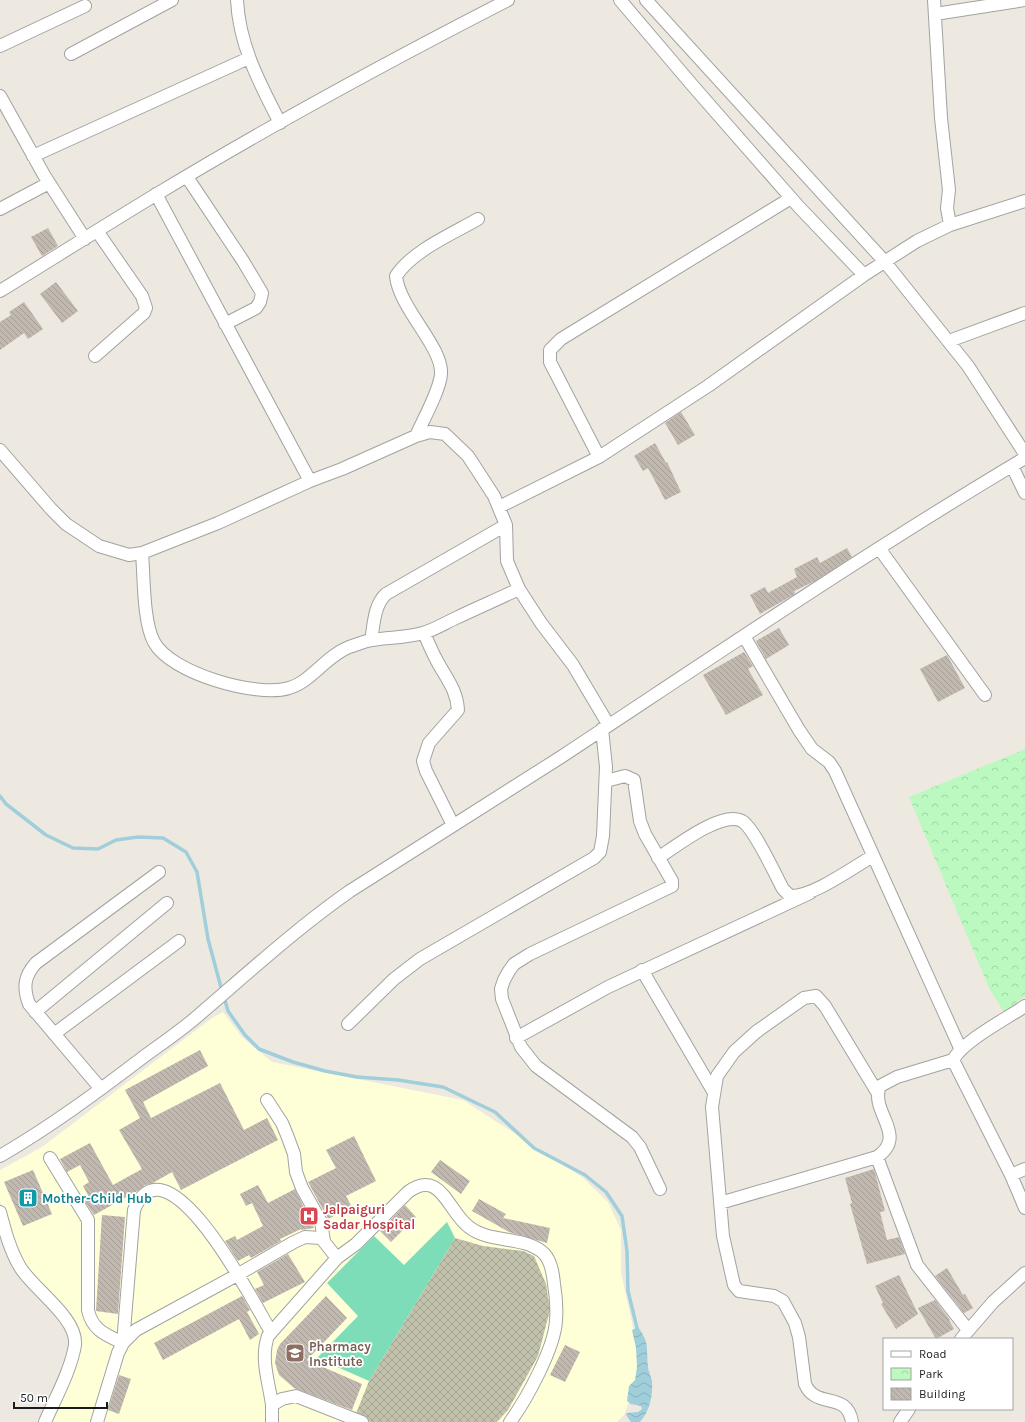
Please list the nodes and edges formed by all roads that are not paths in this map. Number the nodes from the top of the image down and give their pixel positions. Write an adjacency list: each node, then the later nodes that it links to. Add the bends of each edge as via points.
1 (172, 0): 11 (street)
2 (238, 0): 12 (street, via 239,20)
3 (508, 0): 15 (street)
4 (620, 0): 20 (street)
5 (646, 0): 27 (street)
6 (934, 0): 9 (street)
7 (1025, 0): 9 (street)
8 (85, 6): 10 (street)
9 (935, 14): 24 (street)
10 (0, 46)
11 (71, 54)
12 (249, 58): 15 (street); 16 (street)
13 (0, 96): 14 (street)
14 (5, 116): 16 (street)
15 (280, 123): 17 (street)
16 (33, 156): 18 (street)
17 (187, 177): 19 (street); 31 (street, via 244,261 262,293 256,308)
18 (49, 183): 22 (street); 26 (street)
19 (156, 194): 25 (street); 31 (street)
20 (791, 198): 28 (street); 37 (street, via 561,339 550,350 550,362)
21 (1025, 201): 24 (street)
22 (0, 209)
23 (478, 219): 34 (street, via 413,258 401,267 396,276 400,294 441,365 440,383)
24 (950, 225): 27 (street, via 917,241)
25 (97, 231): 26 (street); 33 (street, via 142,296 146,308 144,313)
26 (85, 239): 29 (street)
27 (885, 262): 28 (street); 32 (street)
28 (864, 275): 37 (street, via 708,386)
29 (0, 291)
30 (1025, 312): 32 (street)
31 (225, 324): 40 (street)
32 (949, 341): 36 (street)
33 (95, 356)
34 (416, 436): 40 (street); 42 (street, via 438,432 456,443 481,474)
35 (0, 450): 45 (street, via 51,509 72,528 100,546 118,553)
36 (1025, 454)
37 (599, 457): 42 (street)
38 (1025, 458): 39 (street)
39 (1012, 466): 41 (street); 44 (street)
40 (310, 481): 45 (street, via 218,523)
41 (1025, 493)
42 (499, 507): 43 (street)
43 (506, 525): 46 (street, via 507,561); 49 (street, via 386,594 377,607)
44 (879, 548): 48 (street); 50 (street)
45 (142, 553): 49 (street, via 146,612 154,643 162,653 208,679 233,687 272,690 289,688 300,683 328,659)
46 (519, 589): 47 (street); 51 (street, via 573,665)
47 (424, 633): 49 (street, via 406,638); 53 (street, via 455,691 458,702 458,710 429,743 423,760)
48 (744, 636): 51 (street); 54 (street, via 799,730 812,748 829,762 835,771)
49 (371, 640)
50 (985, 695)
51 (605, 727): 52 (street); 53 (street)
52 (606, 780): 55 (street, via 625,776 634,780 642,826); 63 (street, via 603,836 600,852 594,858 420,959 394,979)
53 (453, 825): 68 (street, via 332,904 199,1015)
54 (873, 856): 57 (street); 66 (street)
55 (658, 858): 57 (street, via 713,824 733,818 742,821 750,829 783,889 790,896); 65 (street, via 672,881 672,886 587,925 514,964 501,990)
56 (159, 872): 62 (street, via 36,963 25,981 25,994)
57 (810, 893): 60 (street)
58 (167, 903): 62 (street)
59 (180, 942): 64 (street)
60 (642, 970): 65 (street); 69 (street)
61 (1025, 1006): 66 (street)
62 (35, 1012): 64 (street)
63 (348, 1024)
64 (54, 1034): 68 (street)
65 (516, 1038): 77 (street, via 536,1066 632,1137 640,1147)
66 (961, 1050): 67 (street)
67 (953, 1060): 70 (street, via 897,1077 880,1086); 76 (street)
68 (101, 1089): 72 (street, via 75,1109)
69 (713, 1091): 70 (street, via 717,1076 725,1064 756,1032 804,998 816,996 825,1006); 78 (street)
70 (878, 1092): 73 (street, via 878,1101 890,1135 885,1151)
71 (267, 1100): 81 (street, via 287,1135 294,1154 296,1172 321,1222)
72 (0, 1156)
73 (877, 1157): 78 (street); 86 (street, via 917,1265)
74 (50, 1158): 87 (street, via 88,1220 89,1316 98,1330)
75 (1025, 1169): 76 (street)
76 (1011, 1175): 79 (street)
77 (660, 1189)
78 (720, 1203): 95 (street, via 723,1236 736,1289 774,1296 783,1301 798,1331 808,1391 818,1398 845,1405)
79 (1025, 1208)
80 (0, 1212): 90 (street, via 8,1240 20,1267 68,1321 74,1334 75,1344 71,1360)
81 (324, 1241): 82 (street); 84 (street, via 311,1236 299,1239)
82 (337, 1258): 85 (street); 94 (street, via 356,1244 408,1192 426,1184 440,1192 469,1228 541,1250 551,1268 557,1306 556,1322 552,1340 535,1380)
83 (1025, 1273): 86 (street, via 993,1302)
84 (237, 1275): 85 (street); 87 (street, via 136,1330); 87 (street, via 190,1207 170,1194 149,1191 140,1199 134,1210)
85 (270, 1332): 88 (street, via 264,1353)
86 (964, 1334)
87 (123, 1343): 91 (street)
88 (272, 1405): 92 (street); 93 (street, via 282,1399 296,1396)
89 (908, 1410): 96 (street)
90 (45, 1422)
91 (98, 1422)
92 (272, 1422)
93 (362, 1422)
94 (510, 1422)
95 (852, 1422)
96 (900, 1422)

